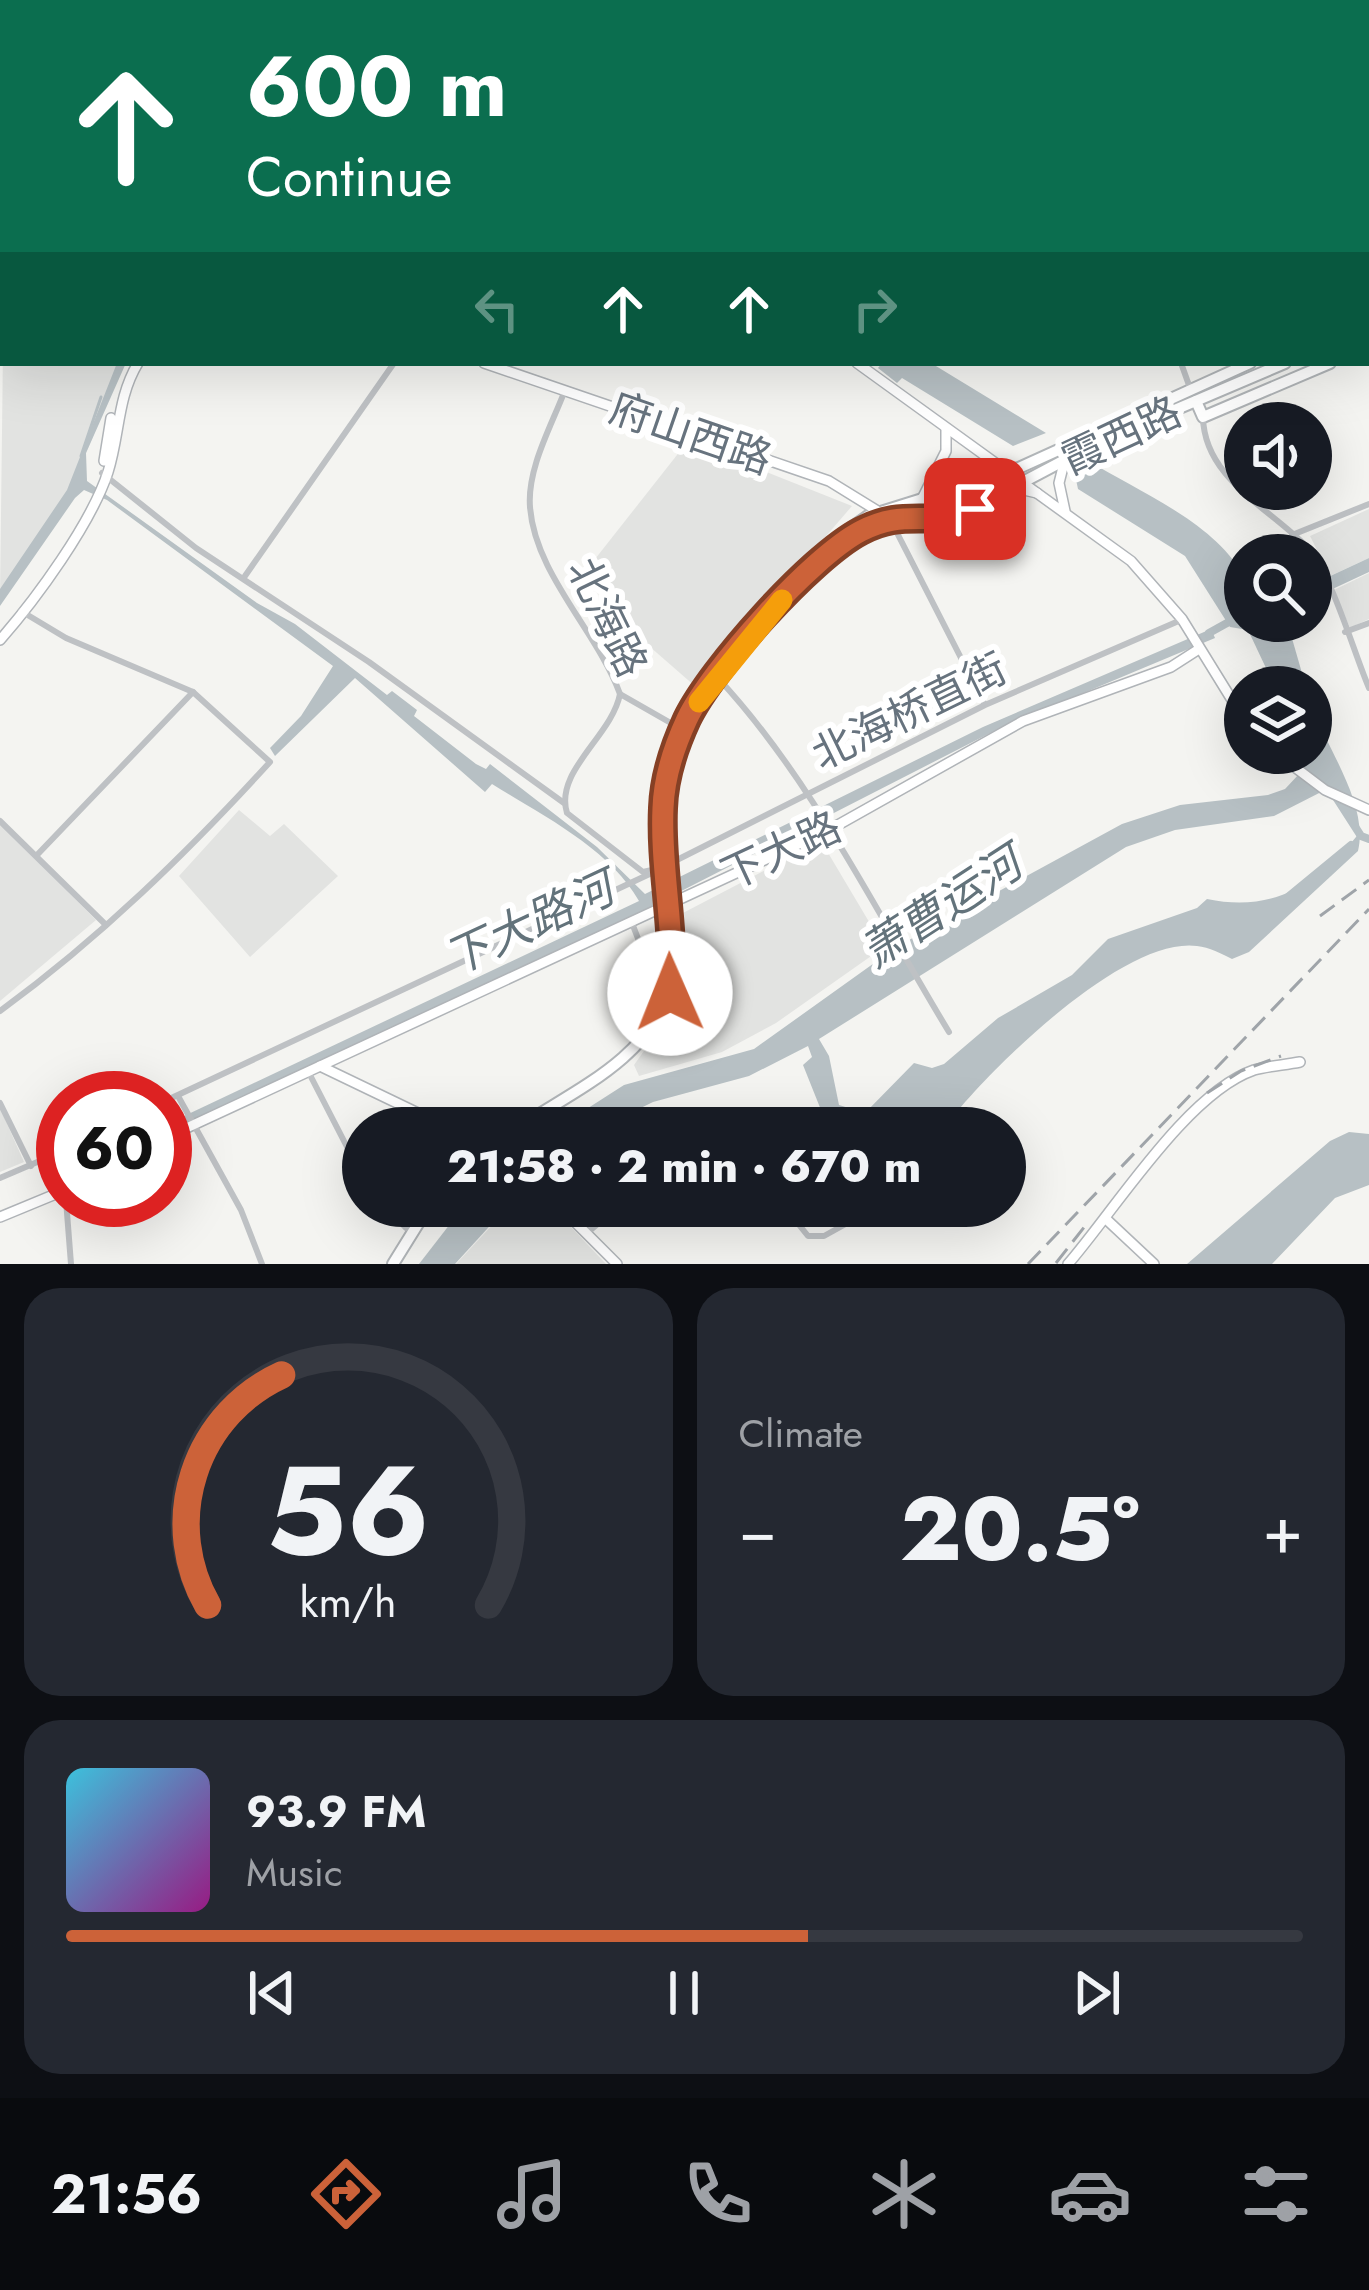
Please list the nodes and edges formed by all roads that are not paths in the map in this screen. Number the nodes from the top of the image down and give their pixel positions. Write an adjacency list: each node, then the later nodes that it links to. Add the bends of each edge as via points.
1 (133, 366): 15 (street, via 116,395)
2 (392, 366): 25 (street)
3 (493, 366): 9 (street, 府山西路)
4 (860, 366): 12 (street)
5 (1182, 366): 10 (street)
6 (1245, 366): 10 (main road, 霞西路)
7 (1277, 366): 10 (main road, 霞西路)
8 (1323, 366): 11 (main road)
9 (565, 389): 22 (street, 府山西路, via 829,481); 37 (street, 北海路, via 530,505 538,543)
10 (1193, 395): 11 (main road); 13 (main road, 霞西路); 14 (main road, 霞西路)
11 (1203, 417): 23 (street, via 1204,436 1229,478)
12 (946, 428): 14 (street); 18 (street, via 946,451)
13 (1065, 459): 16 (main road, 霞西路); 20 (street)
14 (1012, 472): 16 (street); 18 (main road, 霞西路)
15 (103, 478): 25 (street); 27 (street)
16 (1024, 480): 17 (street); 21 (main road, 霞西路, via 981,500)
17 (1043, 494): 20 (street); 21 (street, via 1024,490 944,522)
18 (920, 501): 22 (main road, 霞西路)
19 (1369, 504): 24 (street)
20 (1065, 511): 28 (street, via 1131,561)
21 (906, 515): 22 (main road, 霞西路)
22 (885, 516): 33 (main road, via 812,559); 38 (street)
23 (1291, 534)
24 (1294, 534)
25 (244, 577): 42 (street)
26 (1332, 601): 30 (street)
27 (22, 611): 31 (street); 35 (street)
28 (1182, 619): 32 (street); 38 (street, 北海桥直街)
29 (1369, 623): 30 (street)
30 (1345, 632): 34 (street)
31 (0, 636)
32 (1199, 649): 36 (street); 45 (street, 下大路, via 1171,667 1023,721)
33 (716, 676): 39 (main road); 41 (street)
34 (1369, 688)
35 (193, 692): 46 (street); 51 (street, via 270,762)
36 (1224, 692)
37 (620, 694): 39 (street); 42 (street, 北海路, via 605,734 565,783)
38 (985, 705): 41 (street, 北海桥直街)
39 (681, 729): 47 (main road, via 658,809)
40 (1304, 774): 43 (street)
41 (808, 794): 45 (street); 47 (street, 北海桥直街)
42 (564, 803): 47 (street, via 643,872)
43 (1369, 810)
44 (0, 820): 46 (street)
45 (823, 820): 48 (street, 下大路); 54 (street)
46 (37, 855): 51 (street)
47 (664, 872): 49 (main road, bridge); 58 (street, 北海桥直街)
48 (698, 889): 49 (street); 50 (street, 下大路)
49 (667, 912): 52 (main road); 62 (main road, via 670,993 648,1038)
50 (632, 923): 52 (street, via 642,949); 56 (street, 下大路)
51 (106, 926): 53 (street)
52 (665, 949): 61 (main road, via 665,992 646,1036)
53 (0, 1011)
54 (949, 1032)
55 (1300, 1063): 72 (street, via 1225,1085 1155,1154)
56 (320, 1066): 57 (street, 下大路); 60 (street)
57 (309, 1073): 63 (street, 下大路); 65 (street)
58 (192, 1088)
59 (0, 1102): 68 (street)
60 (405, 1107)
61 (552, 1107)
62 (554, 1107)
63 (192, 1122)
64 (192, 1124): 82 (street)
65 (342, 1137)
66 (36, 1164): 68 (street)
67 (0, 1165): 69 (street)
68 (31, 1166): 69 (street)
69 (2, 1177)
70 (36, 1202): 71 (street)
71 (0, 1217)
72 (1106, 1219): 85 (street); 86 (street)
73 (72, 1227): 81 (street)
74 (413, 1227): 83 (main road)
75 (580, 1227): 80 (street)
76 (593, 1227): 80 (street)
77 (801, 1227): 78 (street, via 808,1236)
78 (840, 1227)
79 (406, 1228): 83 (main road)
80 (586, 1233): 84 (street)
81 (70, 1264)
82 (262, 1264)
83 (390, 1264)
84 (617, 1264)
85 (1068, 1264)
86 (1154, 1264)

